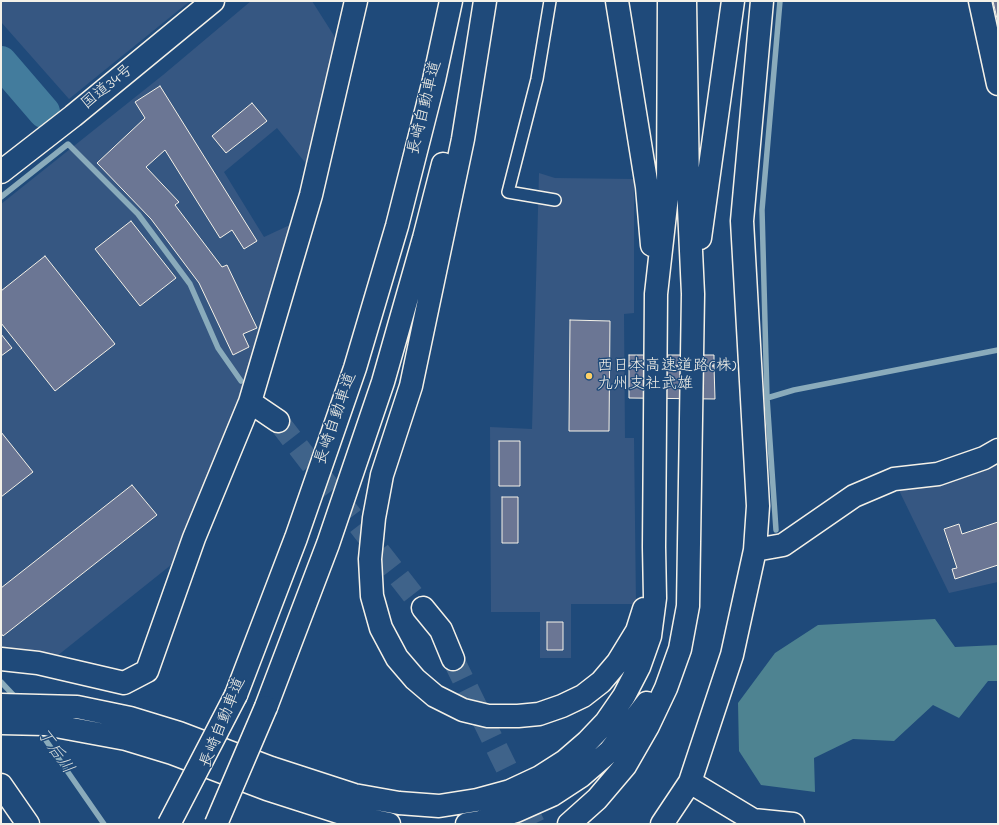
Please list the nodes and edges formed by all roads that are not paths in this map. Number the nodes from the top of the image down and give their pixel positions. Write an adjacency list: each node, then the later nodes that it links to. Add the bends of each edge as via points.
1 (213, 1): 15 (main road, 国道34号)
2 (356, 1): 19 (main road, via 311,195)
3 (451, 1): 28 (main road, 長崎自動車道, via 397,226 355,368 296,538)
4 (481, 1): 36 (main road, 長崎自動車道, bridge, via 424,238 383,382 328,544 266,707)
5 (485, 1): 22 (main road, via 462,139 411,386 382,475 374,518 370,560 372,596 381,628 397,658 415,679 435,696 463,710 488,716 539,714 583,696 601,682 618,662 637,631 649,597)
6 (550, 1): 16 (lane, via 537,79 508,192)
7 (617, 1): 17 (main road, via 647,187)
8 (669, 1): 17 (main road, via 668,187)
9 (685, 1): 18 (main road, via 688,186)
10 (733, 1): 18 (main road)
11 (762, 1): 23 (main road, via 742,221 758,506)
12 (980, 1): 13 (main road)
13 (993, 32): 14 (main road)
14 (998, 82)
15 (1, 172)
16 (555, 200)
17 (656, 294): 22 (main road)
18 (693, 294): 25 (main road, via 688,606)
19 (250, 402): 20 (main road); 26 (main road, via 194,538 147,671 124,683 38,663)
20 (278, 421)
21 (998, 450): 23 (main road, via 984,458 938,474 894,479 854,496 783,545)
22 (654, 547): 29 (main road, via 655,598 650,636 639,667 624,696 606,722 565,761 540,777 510,791 477,800 439,806 399,803 354,795 130,718 77,707)
23 (755, 550): 31 (main road, via 732,655)
24 (423, 608): 27 (main road, via 441,630)
25 (680, 649): 38 (main road, via 636,719 610,751 581,776 552,795 516,811); 39 (main road, via 666,688 625,766 597,798)
26 (1, 659)
27 (453, 659)
28 (236, 694): 34 (main road, bridge); 35 (main road, 長崎自動車道, bridge)
29 (1, 705)
30 (1, 724): 37 (main road, via 45,724 132,741 351,816)
31 (690, 782): 40 (main road); 41 (main road, via 753,820)
32 (1, 785): 33 (main road)
33 (28, 824)
34 (169, 824)
35 (181, 824)
36 (216, 824)
37 (389, 824)
38 (467, 824)
39 (569, 824)
40 (662, 824)
41 (793, 824)

